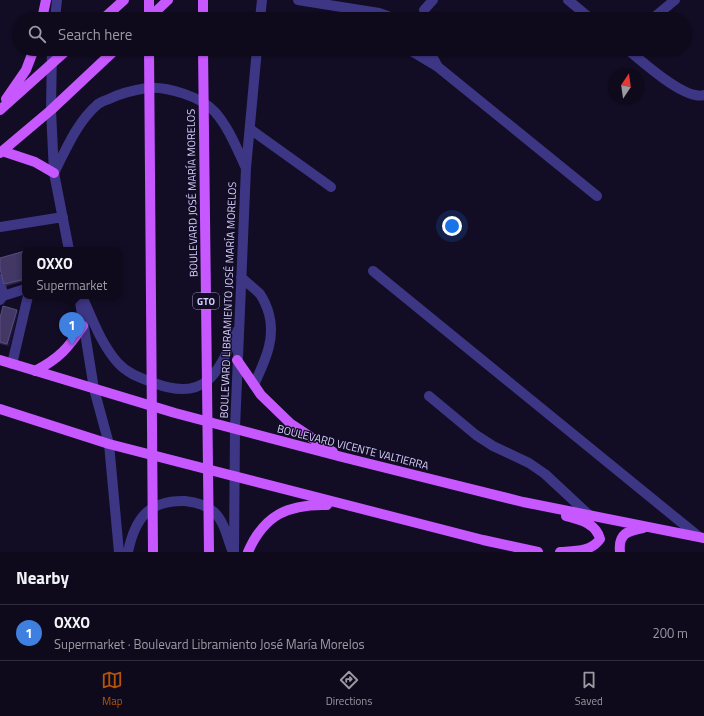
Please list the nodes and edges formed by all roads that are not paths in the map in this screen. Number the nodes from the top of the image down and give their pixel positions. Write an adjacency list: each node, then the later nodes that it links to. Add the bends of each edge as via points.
1 (46, 0): 13 (main road)
2 (57, 0): 14 (street)
3 (124, 0): 15 (main road)
4 (149, 0): 16 (main road, bridge)
5 (168, 0): 17 (main road)
6 (203, 0): 18 (main road)
7 (262, 0): 19 (street)
8 (298, 0): 20 (street)
9 (433, 0): 12 (street)
10 (570, 0): 21 (street)
11 (675, 0): 22 (street)
12 (424, 10)
13 (43, 12)
14 (55, 12)
15 (110, 12)
16 (148, 12)
17 (155, 12)
18 (203, 12)
19 (261, 12)
20 (374, 12)
21 (583, 12)
22 (660, 12)
23 (31, 56): 36 (main road, via 26,70)
24 (52, 56): 33 (street)
25 (60, 56): 33 (main road)
26 (109, 56): 38 (main road)
27 (149, 56): 77 (main road, bridge)
28 (203, 56): 78 (main road, BOULEVARD JOSÉ MARÍA MORELOS / GTO, bridge)
29 (256, 56): 39 (street, BOULEVARD LIBRAMIENTO JOSÉ MARÍA MORELOS)
30 (420, 56): 34 (street)
31 (432, 56): 34 (street)
32 (635, 56): 35 (street, via 683,91 692,95)
33 (51, 64): 37 (main road); 38 (street)
34 (438, 67): 44 (street)
35 (704, 95)
36 (0, 107)
37 (0, 110)
38 (51, 110): 40 (main road); 42 (street)
39 (250, 129): 41 (street, BOULEVARD LIBRAMIENTO JOSÉ MARÍA MORELOS); 43 (street)
40 (1, 152): 42 (main road, via 36,162)
41 (246, 168): 42 (street, via 228,130 214,110 195,97 148,88 119,94 99,103 84,119); 49 (street, BOULEVARD LIBRAMIENTO JOSÉ MARÍA MORELOS)
42 (54, 174): 45 (street)
43 (331, 187)
44 (597, 196)
45 (63, 217): 46 (street); 47 (street)
46 (0, 227)
47 (68, 247)
48 (373, 270): 74 (street)
49 (241, 277): 56 (street, BOULEVARD LIBRAMIENTO JOSÉ MARÍA MORELOS); 62 (street, via 260,295 267,307 271,323 268,354)
50 (0, 279): 52 (street)
51 (22, 290): 52 (street)
52 (1, 298)
53 (27, 299): 60 (street)
54 (79, 299): 57 (street)
55 (83, 299): 56 (street, via 102,340 118,363 132,375 177,390 197,388 210,380 223,361)
56 (240, 325): 59 (street, BOULEVARD LIBRAMIENTO JOSÉ MARÍA MORELOS)
57 (83, 326): 61 (main road, via 68,348); 63 (street)
58 (0, 360): 60 (main road, BOULEVARD VICENTE VALTIERRA)
59 (237, 360): 62 (main road); 66 (street, BOULEVARD LIBRAMIENTO JOSÉ MARÍA MORELOS)
60 (12, 364): 61 (main road, BOULEVARD VICENTE VALTIERRA)
61 (35, 371): 63 (main road, BOULEVARD VICENTE VALTIERRA)
62 (254, 385): 68 (main road, via 291,424)
63 (94, 389): 66 (main road, BOULEVARD VICENTE VALTIERRA); 67 (street)
64 (429, 396): 72 (street, via 476,435 545,474)
65 (0, 409): 67 (main road)
66 (234, 428): 68 (main road, BOULEVARD VICENTE VALTIERRA); 69 (street, BOULEVARD LIBRAMIENTO JOSÉ MARÍA MORELOS)
67 (108, 444): 69 (main road); 75 (street)
68 (342, 457): 70 (main road, BOULEVARD VICENTE VALTIERRA)
69 (235, 477): 71 (main road); 79 (street, BOULEVARD LIBRAMIENTO JOSÉ MARÍA MORELOS)
70 (523, 502): 72 (main road, BOULEVARD VICENTE VALTIERRA); 82 (main road, via 582,521 598,532 600,539 596,546 587,550)
71 (346, 505): 80 (main road, via 312,504 293,508 273,517 260,530); 81 (main road)
72 (588, 514): 73 (main road, BOULEVARD VICENTE VALTIERRA)
73 (647, 527): 74 (main road, BOULEVARD VICENTE VALTIERRA); 83 (main road, via 624,534)
74 (701, 537)
75 (119, 552)
76 (128, 552): 79 (street, via 133,532 149,509 178,501 203,505 213,511 221,520)
77 (153, 552)
78 (209, 552)
79 (233, 552)
80 (248, 552)
81 (538, 552)
82 (560, 552)
83 (620, 552)

